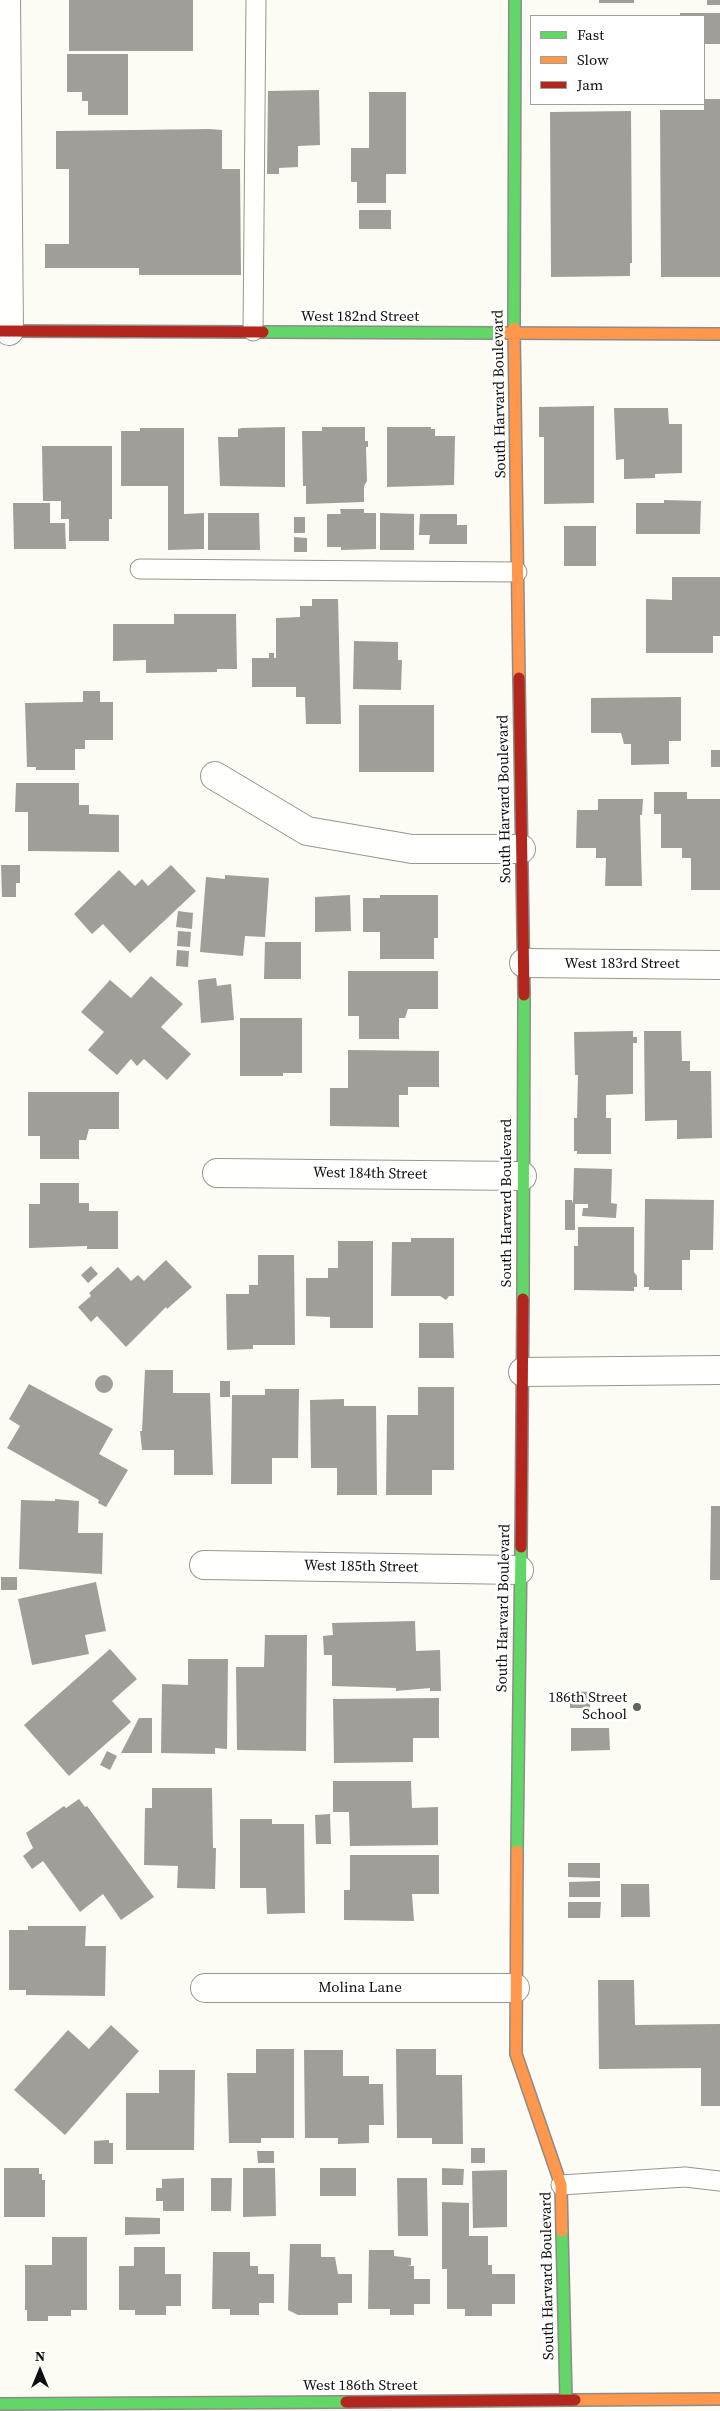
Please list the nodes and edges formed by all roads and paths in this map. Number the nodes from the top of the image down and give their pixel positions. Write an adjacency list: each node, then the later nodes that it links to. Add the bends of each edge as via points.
1 (6, 0): 4 (street)
2 (256, 0): 5 (lane)
3 (514, 0): 6 (street, South Harvard Boulevard)
4 (5, 331): 5 (street, West 182nd Street)
5 (253, 332): 6 (street, West 182nd Street)
6 (514, 333): 7 (street, West 182nd Street); 9 (street, South Harvard Boulevard)
7 (720, 334)
8 (140, 569): 9 (lane)
9 (517, 572): 11 (street, South Harvard Boulevard)
10 (215, 776): 11 (street, via 307,831 412,849)
11 (521, 849): 12 (street, South Harvard Boulevard)
12 (524, 963): 13 (street, West 183rd Street); 15 (street, South Harvard Boulevard)
13 (720, 965)
14 (217, 1173): 15 (street, West 184th Street)
15 (522, 1176): 17 (street, South Harvard Boulevard)
16 (720, 1370): 17 (street)
17 (523, 1372): 19 (street, South Harvard Boulevard)
18 (204, 1565): 19 (street, West 185th Street)
19 (519, 1570): 21 (street, South Harvard Boulevard)
20 (205, 1988): 21 (street, Molina Lane)
21 (515, 1988): 23 (street, South Harvard Boulevard, via 516,2054)
22 (720, 2181): 23 (lane, via 685,2177)
23 (561, 2185): 26 (street, South Harvard Boulevard)
24 (720, 2399): 26 (street, West 186th Street)
25 (0, 2404): 26 (street, West 186th Street)
26 (566, 2405)

